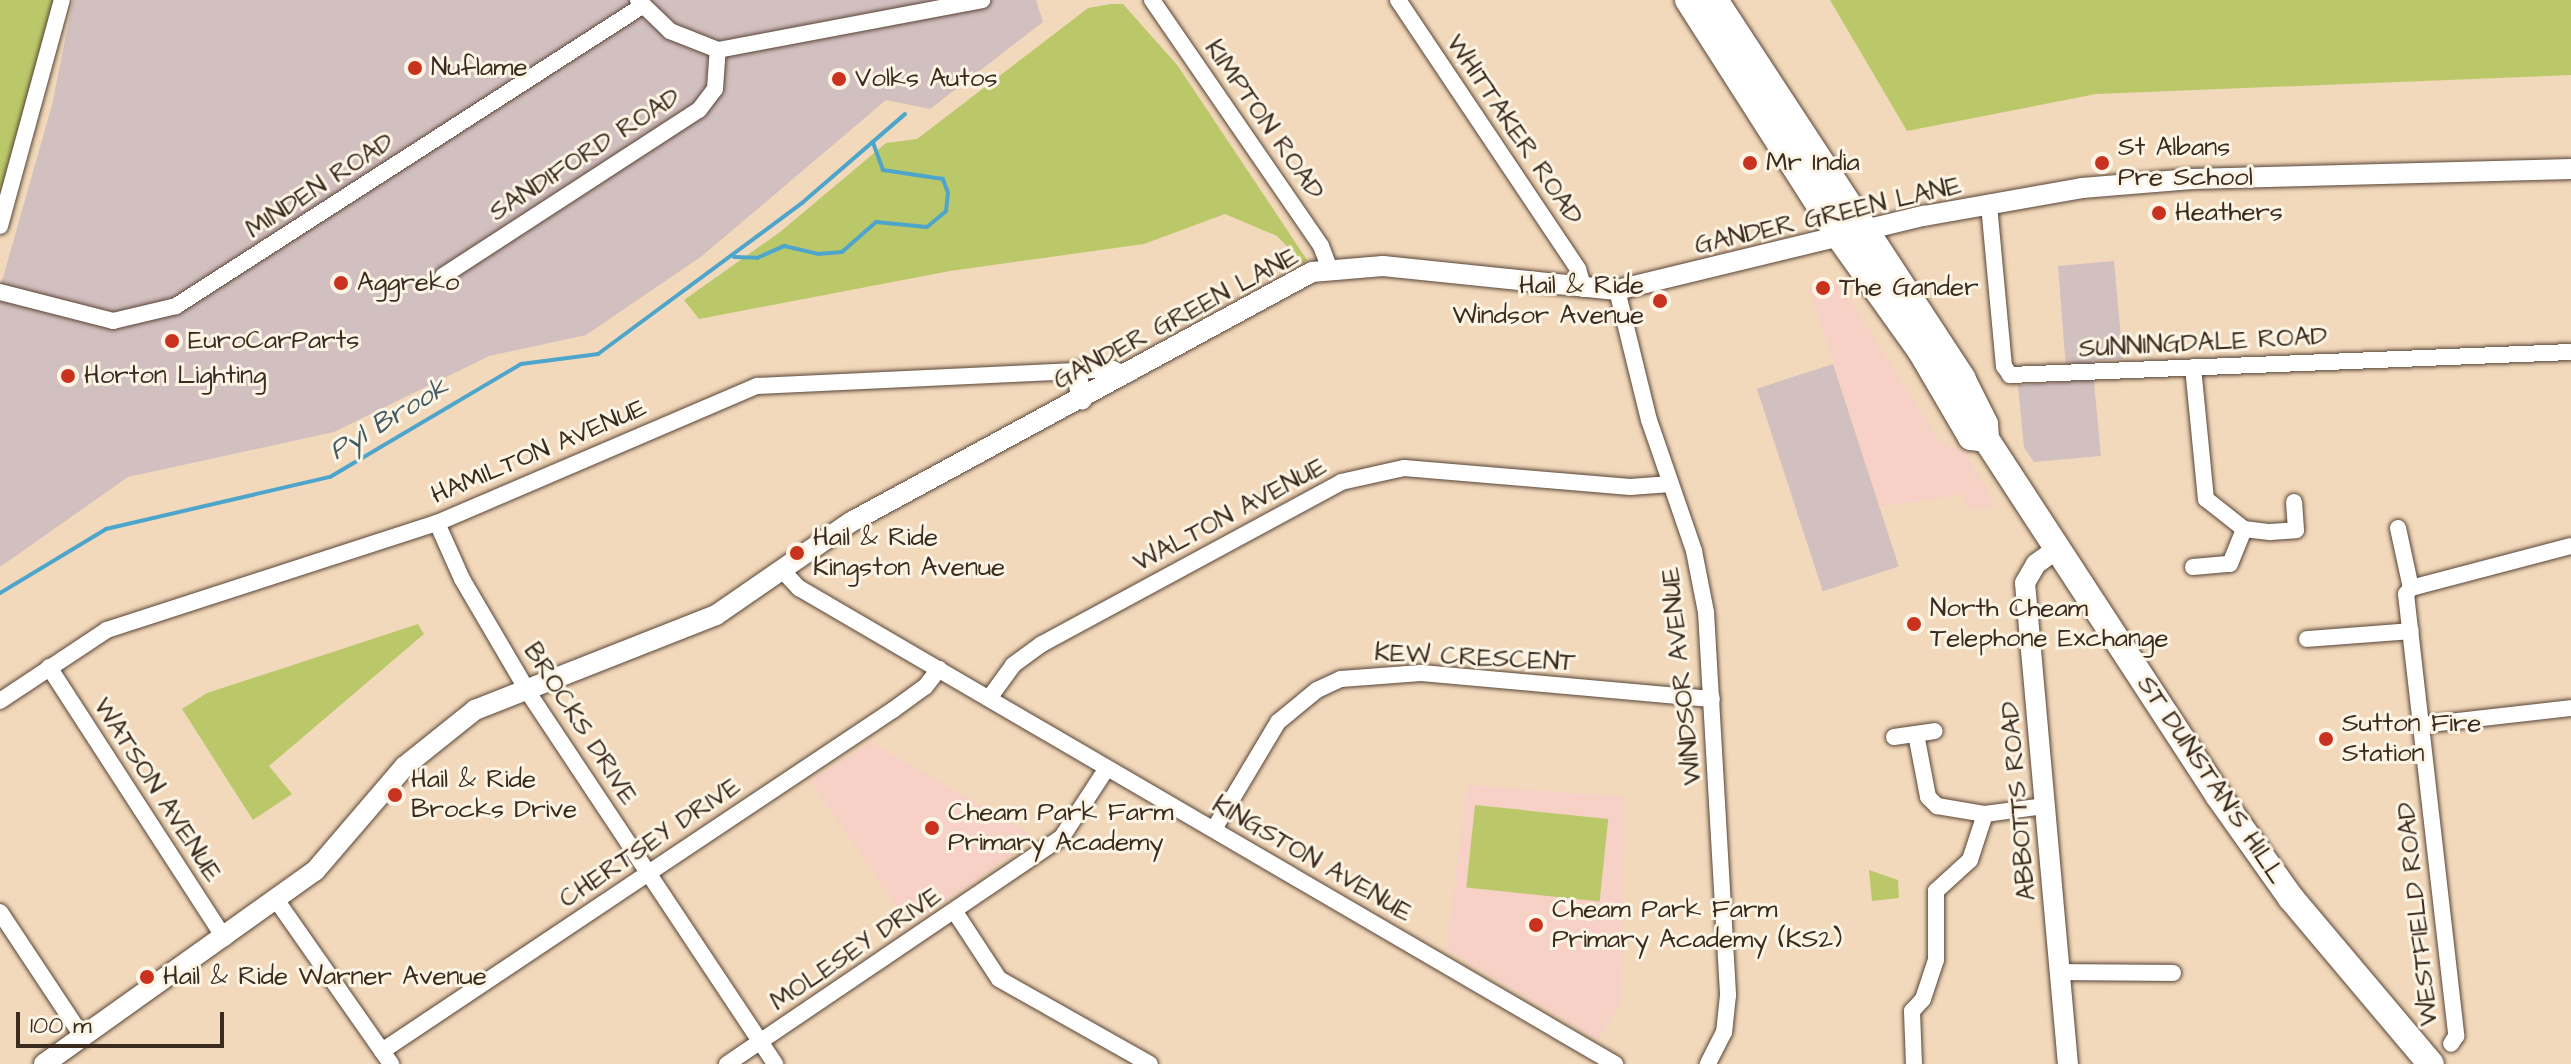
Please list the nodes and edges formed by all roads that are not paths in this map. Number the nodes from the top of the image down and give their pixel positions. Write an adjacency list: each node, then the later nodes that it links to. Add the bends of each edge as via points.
1 (62, 0): 12 (street)
2 (982, 0): 8 (street)
3 (1152, 0): 14 (street, KIMPTON ROAD, via 1321,246)
4 (1398, 0): 16 (street, WHITTAKER ROAD, via 1578,269)
5 (1688, 0): 13 (highway)
6 (1715, 0): 13 (highway)
7 (640, 3): 9 (street, via 685,40); 18 (street, MINDEN ROAD, via 176,306 113,321)
8 (950, 3): 9 (street)
9 (718, 50): 15 (street, SANDIFORD ROAD, via 715,89 699,110)
10 (2571, 169): 11 (street, GANDER GREEN LANE, via 2192,179 2082,188)
11 (1989, 205): 13 (street, GANDER GREEN LANE); 20 (street, SUNNINGDALE ROAD, via 2004,366 2010,375)
12 (0, 226)
13 (1851, 235): 17 (street, GANDER GREEN LANE); 30 (highway, ST DUNSTAN'S HILL, via 1873,242 1962,378 1985,424 1986,439)
14 (1330, 269): 16 (street, GANDER GREEN LANE, via 1383,266); 22 (street, GANDER GREEN LANE, via 1282,287)
15 (443, 276)
16 (1584, 289): 17 (street, GANDER GREEN LANE)
17 (1617, 290): 24 (street, WINDSOR AVENUE, via 1645,408)
18 (0, 292)
19 (2571, 352): 20 (street, SUNNINGDALE ROAD)
20 (2193, 367): 28 (street, via 2203,492)
21 (1076, 371): 22 (street, HAMILTON AVENUE, via 1113,369); 23 (street); 26 (street, HAMILTON AVENUE, via 757,386)
22 (1127, 375): 23 (street, GANDER GREEN LANE)
23 (1082, 399): 32 (street, GANDER GREEN LANE, via 851,522)
24 (1671, 484): 39 (street, WALTON AVENUE, via 1630,487 1404,468 1341,482 1042,644 1013,665); 40 (street, WINDSOR AVENUE, via 1702,579)
25 (2294, 502): 28 (street, via 2296,530)
26 (437, 523): 36 (street, HAMILTON AVENUE, via 107,630); 38 (street, BROCKS DRIVE, via 462,579)
27 (2398, 528): 33 (street, WESTFIELD ROAD)
28 (2244, 529): 31 (street, via 2230,564)
29 (2571, 546): 33 (street)
30 (2058, 548): 48 (street, ABBOTTS ROAD, via 2029,570 2025,583); 70 (highway, ST DUNSTAN'S HILL, via 2291,898)
31 (2193, 567)
32 (782, 570): 37 (street, KINGSTON AVENUE, via 799,588); 38 (street, GANDER GREEN LANE, via 716,615)
33 (2411, 588): 34 (street, WESTFIELD ROAD, via 2406,594)
34 (2411, 631): 35 (street); 43 (street, WESTFIELD ROAD)
35 (2307, 639)
36 (49, 667): 41 (street, HAMILTON AVENUE); 55 (street, WATSON AVENUE)
37 (939, 669): 39 (street, KINGSTON AVENUE); 51 (street, CHERTSEY DRIVE, via 925,687 893,710)
38 (525, 686): 51 (street, BROCKS DRIVE); 52 (street, GANDER GREEN LANE, via 475,710 425,747 333,854)
39 (990, 697): 47 (street, KINGSTON AVENUE)
40 (1712, 699): 50 (street, KEW CRESCENT, via 1421,673 1341,679 1317,690 1278,722); 67 (street, WINDSOR AVENUE, via 1728,995 1724,1032)
41 (0, 701)
42 (2571, 708): 43 (street)
43 (2422, 725): 60 (street, WESTFIELD ROAD, via 2456,1036)
44 (1935, 731): 45 (street)
45 (1916, 734): 46 (street); 49 (street, via 1928,797 1937,806)
46 (1894, 737)
47 (1107, 768): 50 (street, KINGSTON AVENUE); 54 (street, MOLESEY DRIVE, via 1062,837)
48 (2045, 806): 49 (street); 56 (street, ABBOTTS ROAD)
49 (1985, 814): 68 (street, via 1970,860 1936,891 1936,960 1923,999 1912,1011)
50 (1214, 829): 66 (street, KINGSTON AVENUE)
51 (649, 873): 59 (street, BROCKS DRIVE); 61 (street, CHERTSEY DRIVE)
52 (277, 901): 55 (street, GANDER GREEN LANE); 61 (street)
53 (0, 912): 58 (street)
54 (955, 912): 59 (street, MOLESEY DRIVE); 65 (street, via 999,979)
55 (224, 938): 58 (street, GANDER GREEN LANE)
56 (2061, 972): 57 (street); 69 (street, ABBOTTS ROAD)
57 (2173, 973)
58 (82, 1036): 62 (street, GANDER GREEN LANE)
59 (760, 1042): 63 (street, MOLESEY DRIVE); 64 (street, BROCKS DRIVE)
60 (2451, 1044)
61 (387, 1058)
62 (44, 1064)
63 (727, 1064)
64 (775, 1064)
65 (1150, 1064)
66 (1615, 1064)
67 (1708, 1064)
68 (1914, 1064)
69 (2068, 1064)
70 (2431, 1064)

